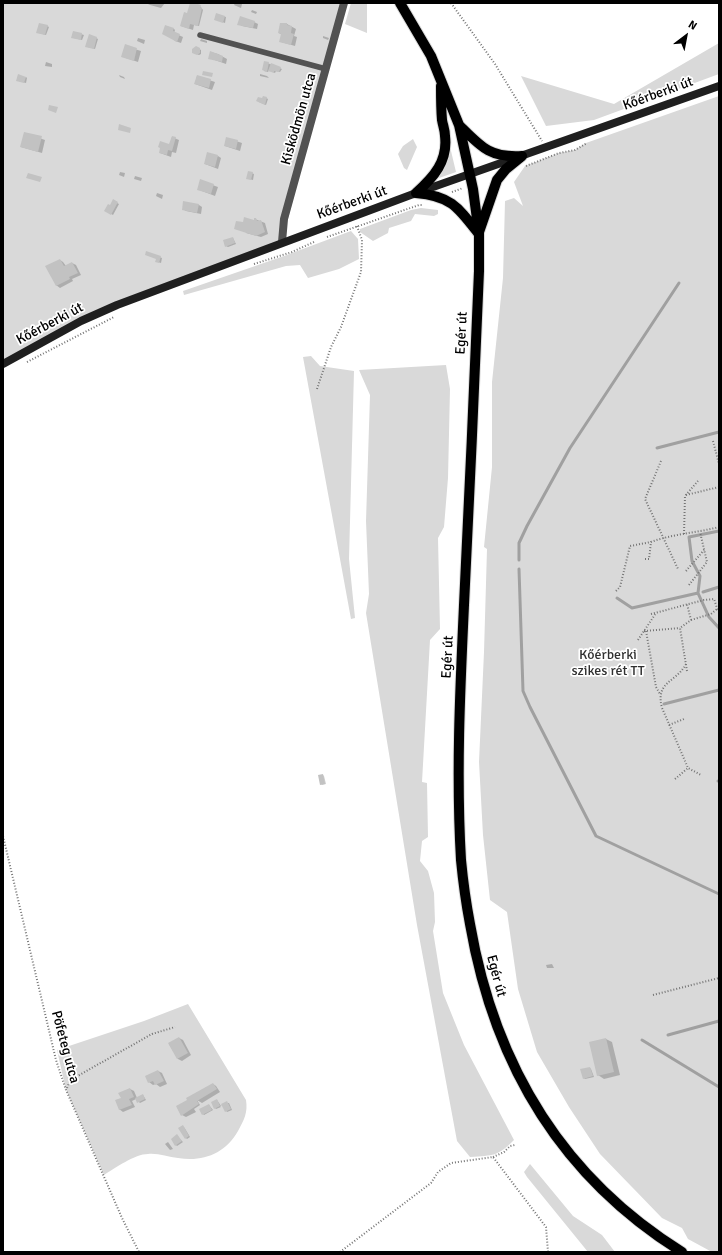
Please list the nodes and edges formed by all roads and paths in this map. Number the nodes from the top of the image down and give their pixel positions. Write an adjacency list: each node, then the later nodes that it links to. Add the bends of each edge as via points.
1 (344, 3): 5 (street, Kisködmön utca)
2 (400, 3): 6 (main road, Egér út, via 431,56)
3 (451, 3): 9 (path, via 494,64)
4 (200, 35): 5 (lane)
5 (326, 69): 21 (street, Kisködmön utca, via 284,219)
6 (441, 80): 8 (main road, Egér út); 13 (main road, via 442,122 446,147 443,161 436,173)
7 (719, 86): 9 (street, Kőérberki út)
8 (459, 125): 10 (main road, via 492,153); 11 (main road, Egér út)
9 (546, 148): 10 (street, Kőérberki út)
10 (522, 156): 11 (street, Kőérberki út); 18 (main road, via 497,180)
11 (470, 174): 12 (main road, Egér út); 13 (street, Kőérberki út)
12 (473, 185): 14 (path, via 448,194); 18 (main road, Egér út)
13 (416, 193): 14 (main road); 16 (street, Kőérberki út)
14 (445, 199): 18 (main road, via 462,213)
15 (424, 205): 17 (path)
16 (353, 216): 17 (path); 21 (street, Kőérberki út)
17 (357, 226): 19 (path); 26 (path, via 362,240 361,272)
18 (479, 234): 70 (main road, Egér út, via 479,284 458,758 461,863 474,945 481,980 501,1038 520,1080 548,1126 567,1152 611,1199)
19 (323, 238)
20 (316, 241): 22 (path, via 292,252)
21 (282, 242): 24 (street, Kőérberki út, via 117,304)
22 (251, 265)
23 (115, 317): 25 (path)
24 (3, 364)
25 (23, 364)
26 (317, 389)
27 (713, 441): 29 (path)
28 (661, 460): 36 (path, via 645,499)
29 (719, 464)
30 (698, 481): 32 (path)
31 (719, 487): 32 (path)
32 (685, 496): 35 (path)
33 (719, 527): 34 (path)
34 (700, 532): 35 (path); 38 (path)
35 (684, 534): 36 (path)
36 (663, 538): 37 (path); 40 (path)
37 (651, 542): 39 (path, via 649,559); 43 (path, via 630,546 620,587)
38 (704, 550): 41 (path); 42 (path, via 707,562)
39 (645, 559)
40 (678, 569)
41 (686, 571)
42 (689, 585)
43 (616, 591)
44 (687, 604): 45 (path, via 714,599); 46 (path); 48 (path)
45 (718, 610): 48 (path)
46 (657, 612): 47 (path); 50 (path)
47 (651, 614)
48 (691, 620): 49 (path)
49 (680, 628): 50 (path); 52 (path)
50 (645, 631): 51 (path); 54 (path, via 656,687)
51 (638, 640)
52 (686, 664): 53 (path); 54 (path, via 683,670 666,684)
53 (687, 671)
54 (660, 695): 56 (path)
55 (684, 719): 56 (path)
56 (669, 725): 57 (path)
57 (688, 768): 58 (path); 59 (path)
58 (701, 776)
59 (675, 779)
60 (3, 836): 64 (path, Pöfeteg utca, via 56,1060)
61 (719, 978): 62 (path)
62 (653, 995)
63 (175, 1027): 64 (path, via 152,1034 74,1078 68,1083)
64 (66, 1090): 67 (path, Pöfeteg utca)
65 (515, 1145): 66 (path)
66 (493, 1157): 68 (path, via 451,1164 438,1172 431,1183); 69 (path, via 546,1227)
67 (139, 1252)
68 (340, 1252)
69 (548, 1252)
70 (682, 1252)

